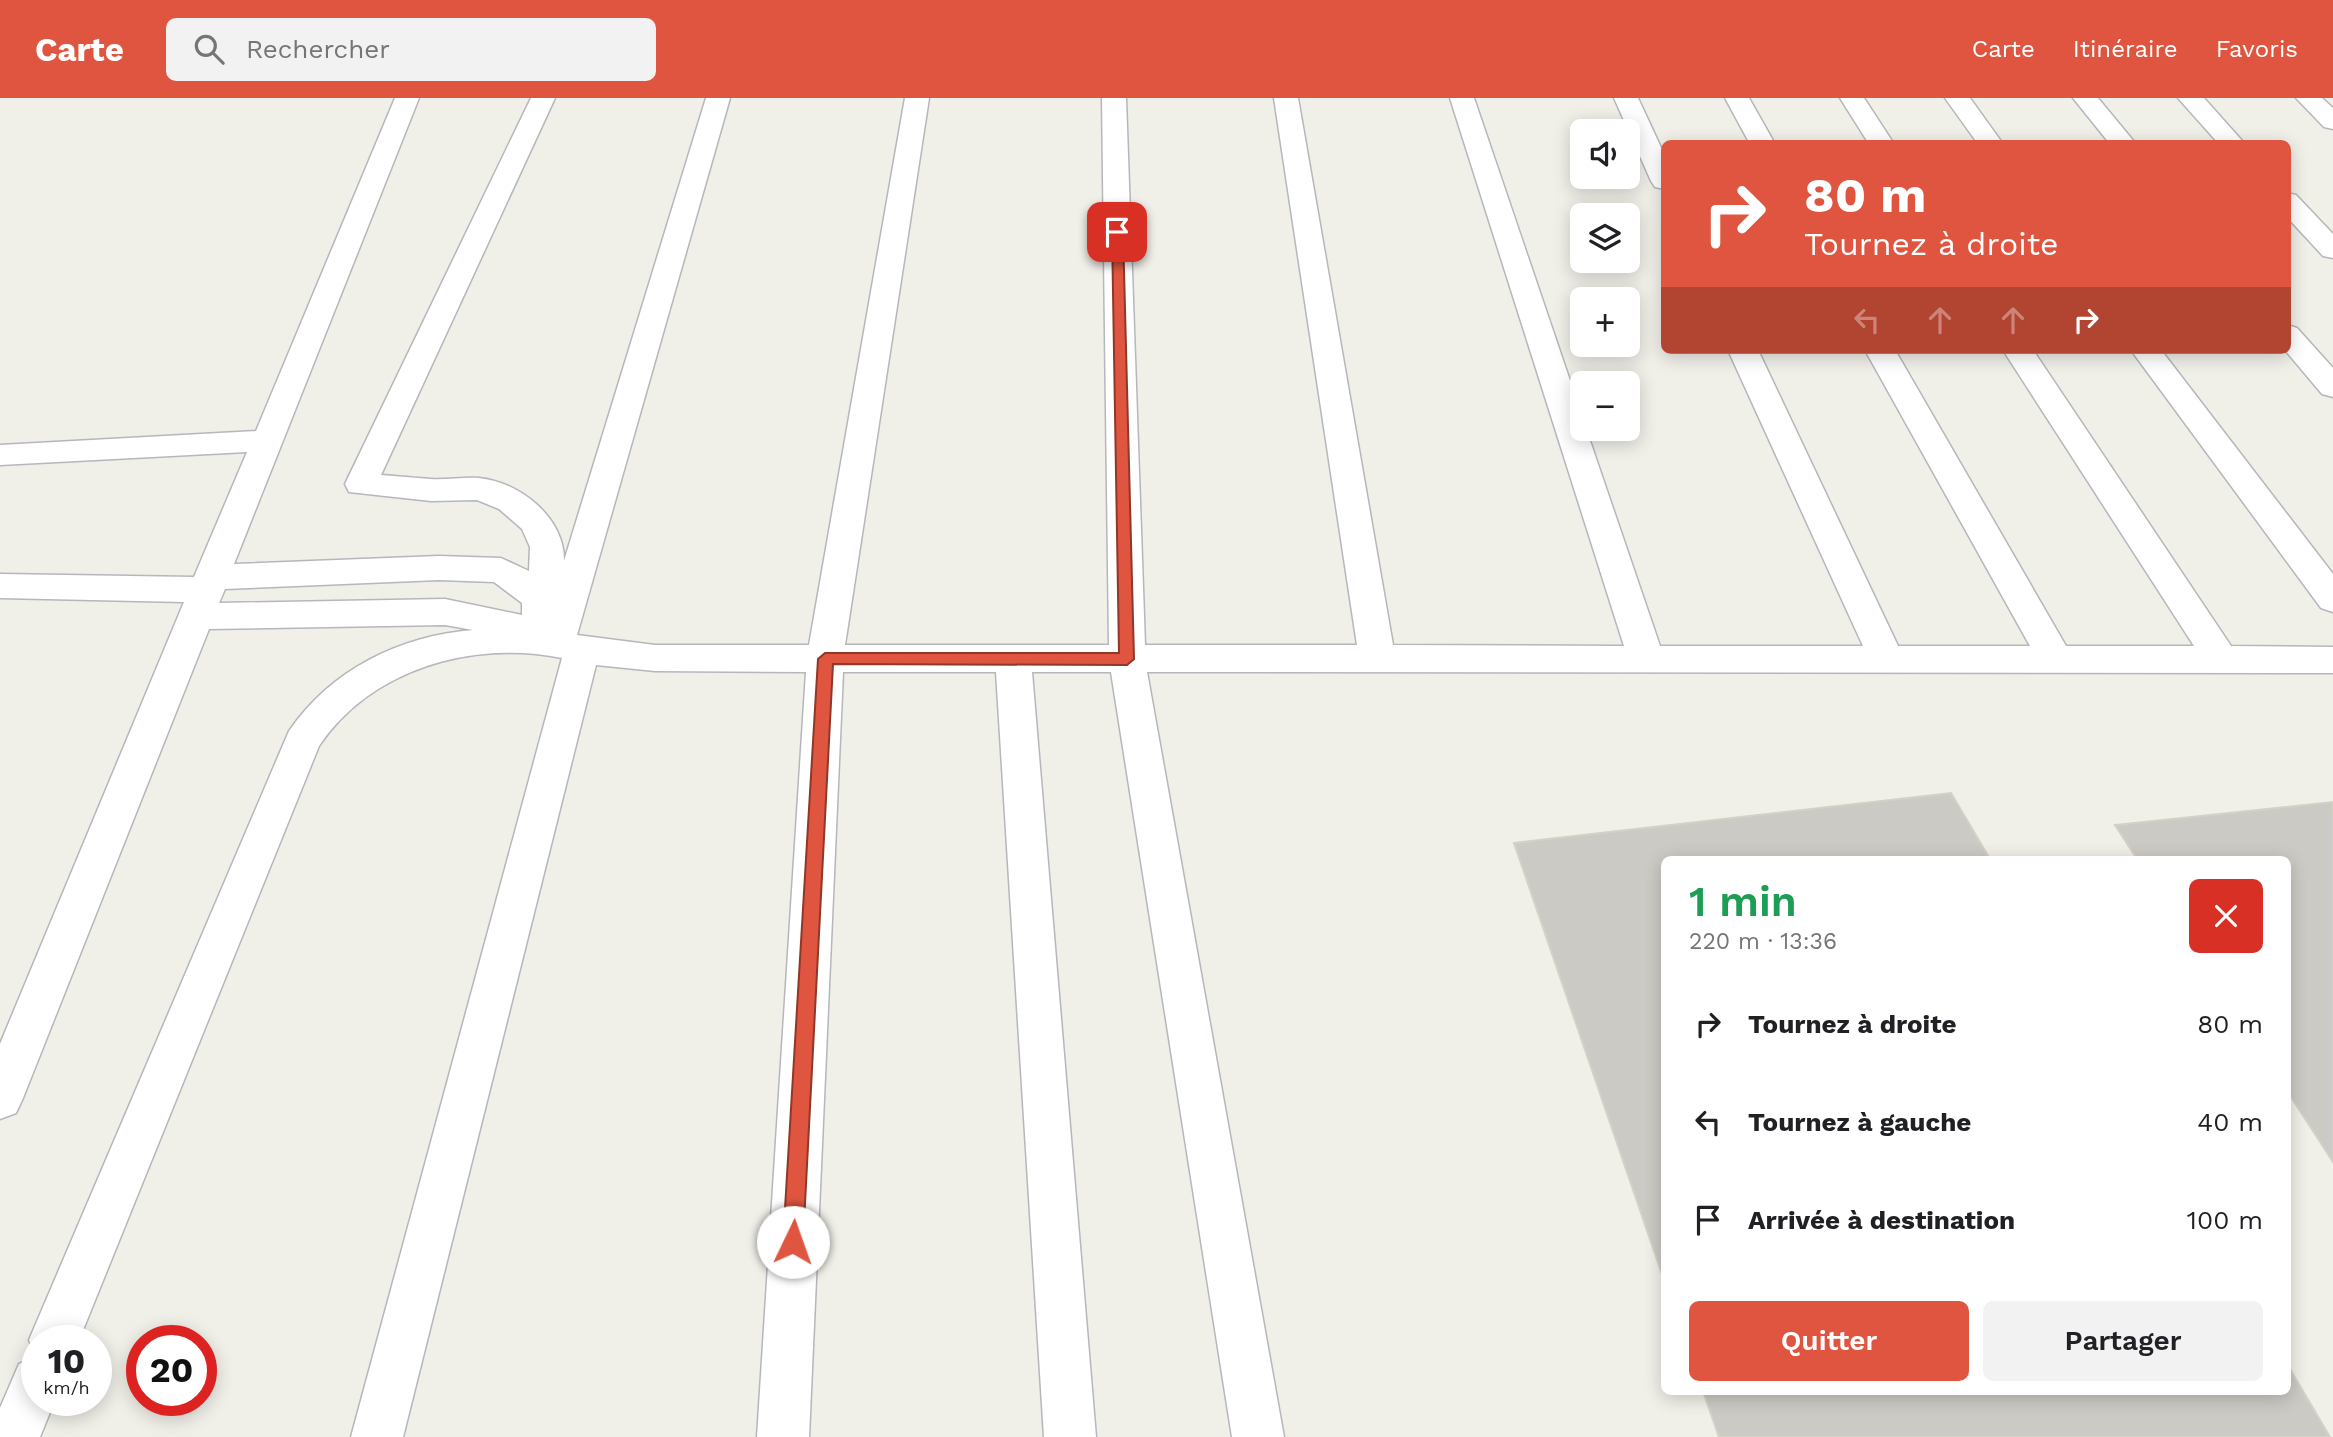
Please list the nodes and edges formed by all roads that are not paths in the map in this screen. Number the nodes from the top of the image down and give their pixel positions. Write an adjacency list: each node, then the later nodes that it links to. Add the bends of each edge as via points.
1 (407, 98): 30 (lane)
2 (543, 98): 32 (lane, via 361,484 480,489 511,500)
3 (718, 98): 38 (lane)
4 (917, 98): 39 (lane)
5 (1114, 98): 41 (lane)
6 (1286, 98): 42 (lane)
7 (1462, 98): 43 (lane)
8 (1626, 98): 21 (lane)
9 (1737, 98): 16 (lane)
10 (1852, 98): 17 (lane)
11 (1957, 98): 18 (lane)
12 (2085, 98): 19 (lane)
13 (2190, 98): 20 (lane)
14 (2308, 98): 15 (lane)
15 (2333, 122)
16 (1761, 140)
17 (1879, 140)
18 (1988, 140)
19 (2121, 140)
20 (2229, 140)
21 (1661, 174)
22 (2291, 205): 23 (lane)
23 (2333, 250)
24 (2291, 339): 29 (lane)
25 (1745, 354): 44 (lane)
26 (1882, 354): 45 (lane)
27 (2021, 354): 47 (lane)
28 (2149, 354): 37 (lane)
29 (2333, 387)
30 (266, 441): 31 (lane); 35 (lane)
31 (0, 455)
32 (521, 509): 33 (lane, via 524,537 516,555); 36 (lane, via 536,523 547,547)
33 (500, 570): 35 (lane, via 439,568); 36 (lane)
34 (0, 586): 35 (lane)
35 (204, 594): 38 (lane, via 445,612 524,628); 48 (lane)
36 (540, 598): 38 (lane, via 540,627)
37 (2333, 599)
38 (569, 647): 39 (lane, via 655,658); 49 (lane, via 515,640 456,644 381,667 332,703 302,741); 52 (lane)
39 (825, 659): 40 (lane); 53 (lane)
40 (1013, 659): 41 (lane); 54 (lane)
41 (1127, 659): 42 (lane); 55 (lane)
42 (1377, 659): 43 (lane)
43 (1646, 659): 44 (lane)
44 (1887, 660): 45 (lane)
45 (2056, 660): 47 (lane)
46 (2333, 660): 47 (lane)
47 (2222, 661)
48 (0, 1098)
49 (60, 1325)
50 (23, 1416): 51 (lane)
51 (14, 1437)
52 (377, 1437)
53 (783, 1437)
54 (1070, 1437)
55 (1258, 1437)

